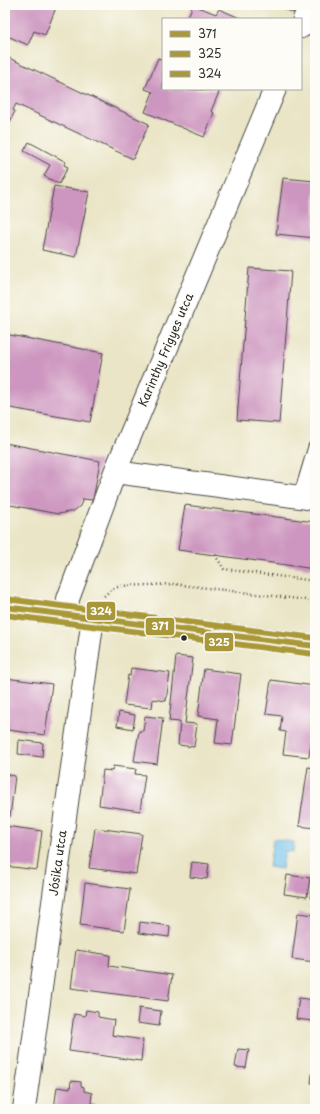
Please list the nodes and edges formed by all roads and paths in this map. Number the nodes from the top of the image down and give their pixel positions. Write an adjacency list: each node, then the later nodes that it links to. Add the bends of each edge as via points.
1 (310, 5): 2 (street)
2 (302, 25)
3 (275, 90): 5 (street, Karinthy Frigyes utca)
4 (315, 447): 6 (lane)
5 (115, 472): 6 (street); 11 (street, Karinthy Frigyes utca)
6 (308, 498)
7 (215, 555): 8 (path, via 224,569)
8 (315, 581)
9 (315, 601): 11 (path, via 174,584 121,586 112,589 100,600)
10 (5, 607): 11 (main road)
11 (67, 607): 12 (main road)
12 (93, 618): 13 (main road); 14 (street, Jósika utca)
13 (315, 646)
14 (24, 1109)

